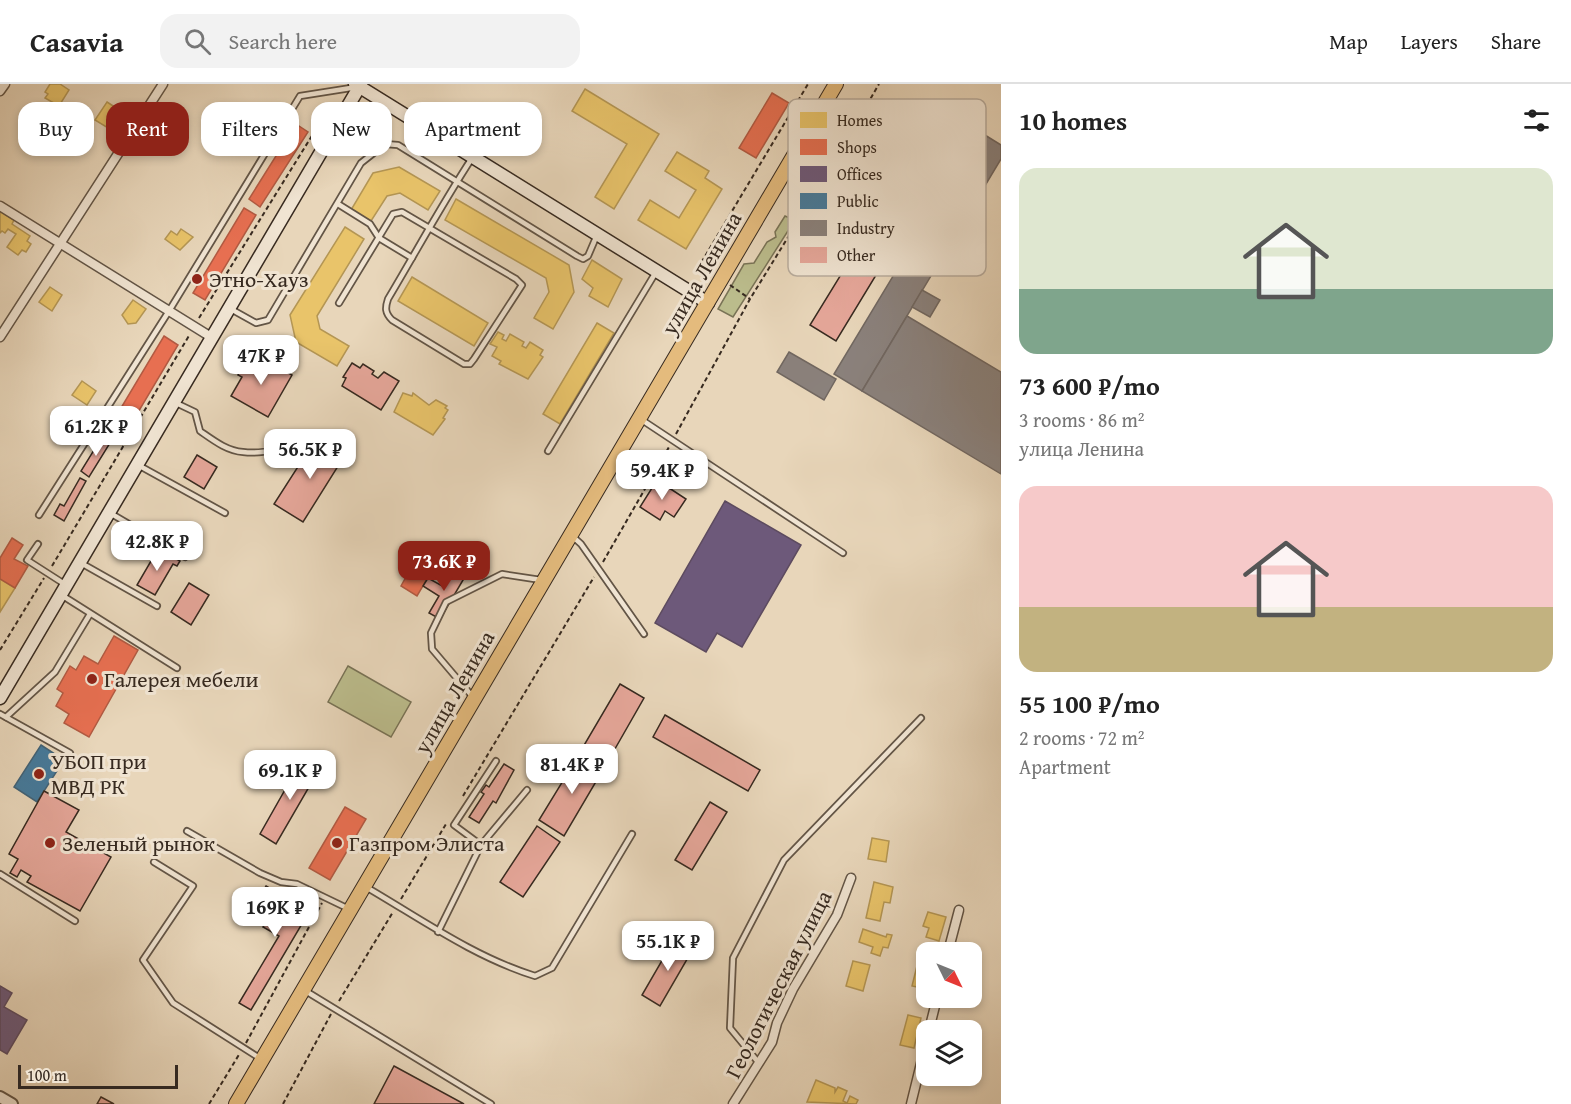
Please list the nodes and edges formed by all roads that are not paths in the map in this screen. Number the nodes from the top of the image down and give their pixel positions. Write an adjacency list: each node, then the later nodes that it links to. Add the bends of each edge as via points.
1 (5, 84): 5 (street)
2 (163, 84): 16 (street)
3 (836, 84): 6 (main road, улица Ленина)
4 (358, 85): 7 (main road); 21 (main road); 22 (lane, via 300,96)
5 (0, 92)
6 (827, 99)
7 (472, 157): 10 (lane); 14 (main road)
8 (788, 167): 9 (main road, улица Ленина)
9 (786, 170): 20 (main road, улица Ленина)
10 (457, 182): 11 (lane, via 398,145 385,144 361,163); 13 (lane); 14 (lane, via 583,259)
11 (338, 204): 15 (lane, via 370,224); 21 (lane, via 268,320 256,323)
12 (0, 206): 16 (street)
13 (429, 228): 15 (lane, via 397,211); 17 (lane); 17 (lane, via 522,285 470,364 464,364 386,314 388,299)
14 (597, 235): 18 (main road)
15 (379, 238): 17 (lane); 19 (lane)
16 (60, 244): 22 (street); 23 (street)
17 (412, 258)
18 (656, 272): 20 (main road); 27 (lane)
19 (339, 303)
20 (708, 303): 26 (main road, улица Ленина)
21 (229, 308): 24 (main road)
22 (169, 311): 24 (street); 32 (lane)
23 (0, 337)
24 (211, 337): 25 (main road)
25 (174, 401): 28 (lane, via 195,412 200,431 226,448 244,452 277,450); 29 (main road)
26 (640, 418): 33 (main road, улица Ленина); 35 (lane)
27 (548, 451)
28 (295, 459)
29 (137, 464): 30 (main road); 31 (lane)
30 (109, 513): 36 (lane); 37 (main road)
31 (225, 513)
32 (39, 515)
33 (570, 535): 38 (main road, улица Ленина); 42 (lane, via 577,539)
34 (38, 544): 39 (lane, via 27,560)
35 (843, 553)
36 (185, 557)
37 (80, 562): 39 (main road); 40 (lane)
38 (543, 581): 45 (main road, улица Ленина); 45 (lane, via 502,574 446,602 431,633 432,649)
39 (63, 590): 41 (lane); 44 (main road)
40 (157, 606)
41 (90, 614): 43 (lane); 47 (lane, via 55,672)
42 (644, 634)
43 (177, 668)
44 (0, 698)
45 (474, 698): 58 (main road, улица Ленина)
46 (0, 714): 47 (lane)
47 (6, 717): 49 (lane)
48 (921, 718): 66 (lane, via 784,860 733,958 730,1028)
49 (69, 753)
50 (496, 761): 54 (lane, via 454,825)
51 (527, 790): 54 (lane)
52 (187, 831): 59 (lane, via 260,873 297,884)
53 (632, 834): 62 (lane, via 552,968 535,976 514,970)
54 (481, 845): 62 (lane)
55 (154, 862): 65 (lane, via 194,886 142,960 173,1003)
56 (0, 874): 61 (lane)
57 (851, 879): 66 (street, Геологическая улица, via 837,915)
58 (365, 887): 59 (main road, улица Ленина); 62 (lane)
59 (352, 910): 64 (main road, улица Ленина)
60 (959, 910): 63 (street)
61 (75, 921)
62 (438, 932)
63 (951, 942)
64 (304, 990): 65 (main road, улица Ленина); 71 (lane)
65 (261, 1059): 70 (main road, улица Ленина)
66 (758, 1062): 72 (street, Геологическая улица)
67 (916, 1084): 73 (street)
68 (0, 1097): 69 (street)
69 (12, 1104)
70 (236, 1104)
71 (491, 1104)
72 (734, 1104)
73 (911, 1104)

